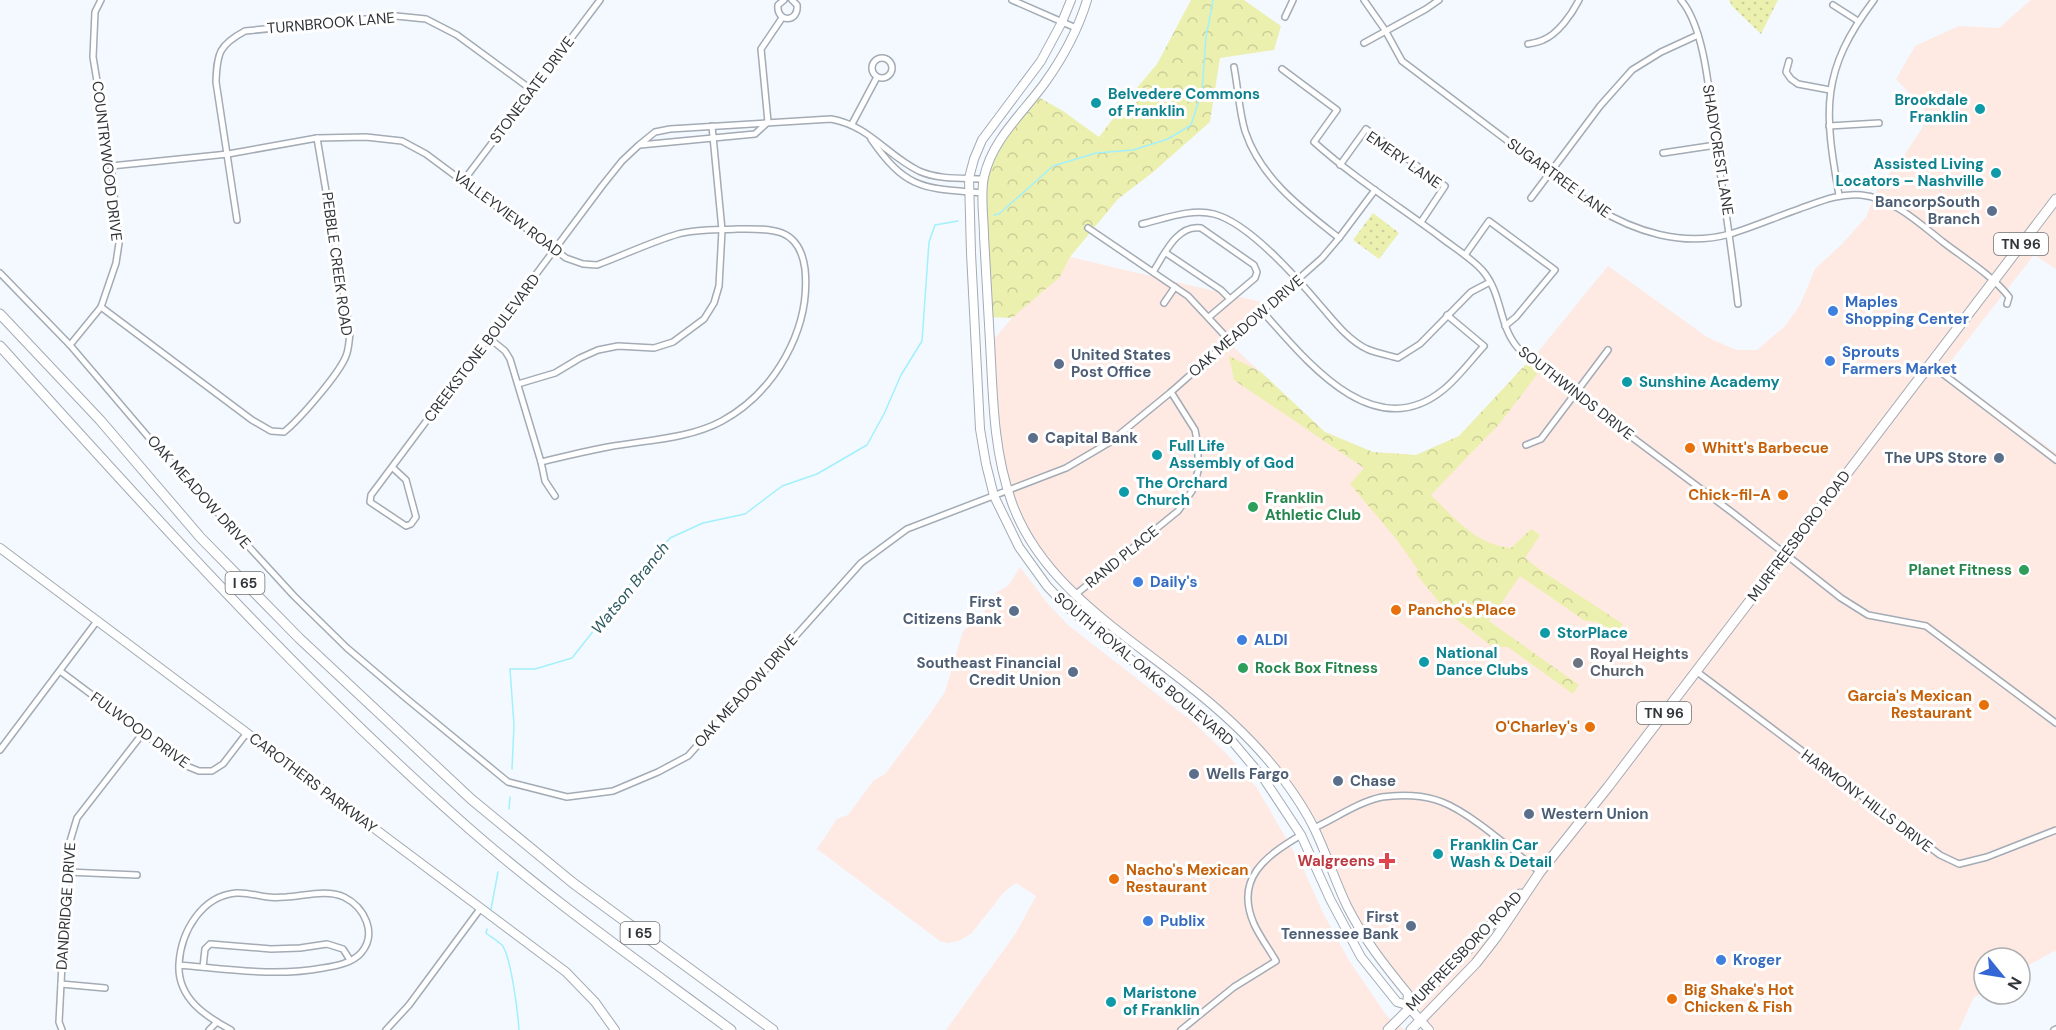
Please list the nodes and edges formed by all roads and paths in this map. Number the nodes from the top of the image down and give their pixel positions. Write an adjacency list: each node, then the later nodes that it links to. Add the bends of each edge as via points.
1 (100, 0): 43 (street, COUNTRYWOOD DRIVE, via 95,12 93,57)
2 (600, 0): 28 (street, STONEGATE DRIVE)
3 (784, 0): 16 (street, via 777,9)
4 (792, 0): 16 (street, via 797,5 796,15 788,20)
5 (1012, 0): 18 (street)
6 (1071, 0): 18 (main road, SOUTH ROYAL OAKS BOULEVARD)
7 (1087, 0): 19 (main road, SOUTH ROYAL OAKS BOULEVARD)
8 (1293, 0): 15 (street)
9 (1364, 0): 20 (street, SUGARTREE LANE)
10 (1439, 0): 20 (street)
11 (1579, 0): 23 (street, via 1555,31 1544,40)
12 (1681, 0): 21 (street, SHADYCREST LANE)
13 (1874, 0): 17 (street)
14 (1833, 4): 17 (street)
15 (1285, 17)
16 (782, 18): 30 (street, via 762,49)
17 (1858, 21): 29 (street, via 1839,58)
18 (1062, 22): 19 (street); 45 (main road, SOUTH ROYAL OAKS BOULEVARD, via 1041,61 982,140)
19 (1076, 28): 46 (main road, SOUTH ROYAL OAKS BOULEVARD, via 1055,69 996,147)
20 (1385, 30): 22 (street); 44 (street, SUGARTREE LANE, via 1402,61)
21 (1698, 34): 39 (street, SHADYCREST LANE); 44 (street, via 1632,70)
22 (1364, 43)
23 (1528, 44)
24 (1789, 61): 29 (street, via 1786,69 1791,80)
25 (1234, 67): 60 (street, via 1245,130 1253,149 1287,196)
26 (1282, 69): 42 (street, SOUTHWINDS DRIVE, via 1337,110 1314,142)
27 (877, 77): 32 (street)
28 (532, 90): 41 (street, TURNBROOK LANE, via 457,35 426,19 396,16 245,31 230,39 216,60); 47 (street, STONEGATE DRIVE)
29 (1830, 90): 34 (street)
30 (768, 122): 32 (street, CREEKSTONE BOULEVARD, via 831,119); 33 (street, CREEKSTONE BOULEVARD); 36 (street, CREEKSTONE BOULEVARD, via 755,134)
31 (1879, 123): 34 (street)
32 (852, 124): 35 (street, CREEKSTONE BOULEVARD)
33 (712, 126): 36 (street); 38 (street, CREEKSTONE BOULEVARD, via 655,132)
34 (1829, 126): 51 (street)
35 (868, 135): 45 (street, CREEKSTONE BOULEVARD, via 928,175); 49 (street, CREEKSTONE BOULEVARD, via 880,153 911,181 936,190)
36 (712, 136): 38 (street, CREEKSTONE BOULEVARD); 58 (street)
37 (317, 138): 41 (street, VALLEYVIEW ROAD); 47 (street, VALLEYVIEW ROAD, via 402,141); 74 (street, PEBBLE CREEK ROAD, via 350,333 346,355 335,373 290,428 284,432 271,431 252,420)
38 (639, 145): 61 (street, CREEKSTONE BOULEVARD, via 602,186)
39 (1716, 145): 40 (street); 59 (street, SHADYCREST LANE)
40 (1663, 153)
41 (228, 154): 43 (street, VALLEYVIEW ROAD); 54 (street, TURNBROOK LANE)
42 (1340, 165): 48 (street, SOUTHWINDS DRIVE); 55 (street, EMERY LANE, via 1366,129 1445,186)
43 (111, 166): 74 (street, COUNTRYWOOD DRIVE, via 119,243)
44 (1550, 173): 52 (street); 59 (street, SUGARTREE LANE, via 1595,207 1636,228 1676,238)
45 (969, 178): 46 (street, CREEKSTONE BOULEVARD); 49 (main road, SOUTH ROYAL OAKS BOULEVARD)
46 (984, 179): 50 (main road, SOUTH ROYAL OAKS BOULEVARD)
47 (464, 180): 61 (street, VALLEYVIEW ROAD)
48 (1375, 190): 55 (street, SOUTHWINDS DRIVE); 60 (street, OAK MEADOW DRIVE)
49 (968, 192): 50 (street, CREEKSTONE BOULEVARD); 95 (main road, SOUTH ROYAL OAKS BOULEVARD, via 980,429)
50 (982, 193): 93 (main road, SOUTH ROYAL OAKS BOULEVARD, via 995,426)
51 (1839, 195): 59 (street, SUGARTREE LANE); 67 (street, SUGARTREE LANE, via 1876,198 1899,209)
52 (1531, 198)
53 (2056, 199): 67 (highway, MURFREESBORO ROAD / TN 96)
54 (237, 220)
55 (1421, 222): 63 (street, SOUTHWINDS DRIVE)
56 (1142, 224): 66 (street, via 1190,212 1213,213 1248,234)
57 (1088, 228): 64 (street)
58 (722, 230): 61 (street, VALLEYVIEW ROAD, via 680,234 597,265 566,258); 86 (street, via 719,286 714,303 688,333 654,348 618,346 598,350 555,373); 91 (street, VALLEYVIEW ROAD, via 780,232 791,237 804,261 806,284 799,325 794,341 767,383 747,404 722,421 695,431)
59 (1730, 234): 72 (street, SHADYCREST LANE)
60 (1339, 238): 66 (street, OAK MEADOW DRIVE)
61 (556, 250): 80 (street, CREEKSTONE BOULEVARD)
62 (1166, 253): 64 (street); 70 (street); 70 (street, via 1184,230 1197,227 1254,265 1255,278)
63 (1464, 255): 68 (street, SOUTHWINDS DRIVE); 79 (street, via 1489,221 1555,270)
64 (1152, 272): 69 (street)
65 (0, 273): 82 (street, OAK MEADOW DRIVE)
66 (1298, 280): 75 (street, OAK MEADOW DRIVE); 77 (street, via 1345,334 1367,349 1398,358 1420,344)
67 (1993, 280): 73 (street, via 2009,297); 85 (highway, MURFREESBORO ROAD / TN 96)
68 (1490, 282): 77 (street, via 1471,292); 79 (street, SOUTHWINDS DRIVE)
69 (1175, 287): 71 (street); 78 (street)
70 (1230, 299): 78 (street)
71 (1164, 303)
72 (1738, 304)
73 (2007, 304)
74 (101, 307): 82 (street, COUNTRYWOOD DRIVE)
75 (1262, 311): 77 (street, via 1298,352 1350,395 1372,406 1402,408 1422,403 1443,390 1484,346); 81 (street, OAK MEADOW DRIVE)
76 (0, 314): 127 (highway, I 65, via 100,420 200,537 299,638 471,799 573,883)
77 (1447, 315)
78 (1209, 317): 81 (street)
79 (1505, 326): 88 (street, SOUTHWINDS DRIVE, via 1518,348)
80 (489, 338): 86 (street, via 505,351); 92 (street, CREEKSTONE BOULEVARD)
81 (1229, 340): 87 (street, OAK MEADOW DRIVE)
82 (70, 345): 95 (street, OAK MEADOW DRIVE, via 158,448 347,648 508,782 567,797 614,791 688,756 861,563 907,529)
83 (0, 346): 126 (highway, I 65, via 286,656 393,760 517,869)
84 (1608, 350): 88 (street)
85 (1930, 364): 90 (street); 97 (highway, MURFREESBORO ROAD / TN 96)
86 (518, 384): 91 (street)
87 (1171, 392): 93 (street, OAK MEADOW DRIVE, via 1086,458); 98 (street, RAND PLACE, via 1195,430 1198,471 1192,491 1178,511)
88 (1575, 393): 89 (street, via 1541,439); 97 (street, SOUTHWINDS DRIVE)
89 (1526, 445)
90 (2056, 460)
91 (541, 462): 94 (street, via 545,481)
92 (392, 467): 92 (street, CREEKSTONE BOULEVARD, via 370,502 406,526 416,517 406,480)
93 (1008, 491): 95 (street, OAK MEADOW DRIVE); 98 (main road, SOUTH ROYAL OAKS BOULEVARD, via 1041,556)
94 (555, 496)
95 (994, 496): 108 (main road, SOUTH ROYAL OAKS BOULEVARD, via 1019,547 1047,586 1067,607 1232,741 1266,781)
96 (0, 548): 99 (main road, CAROTHERS PARKWAY)
97 (1786, 553): 101 (highway, MURFREESBORO ROAD / TN 96); 102 (street, SOUTHWINDS DRIVE, via 1868,615 1926,626)
98 (1076, 595): 106 (main road, SOUTH ROYAL OAKS BOULEVARD, via 1205,698 1254,744)
99 (97, 621): 100 (street); 104 (main road, CAROTHERS PARKWAY)
100 (60, 670): 103 (street, FULWOOD DRIVE); 105 (street)
101 (1696, 670): 107 (street, HARMONY HILLS DRIVE, via 1940,855 1959,864); 110 (highway, MURFREESBORO ROAD / TN 96)
102 (2056, 723)
103 (143, 733): 104 (street, FULWOOD DRIVE, via 199,771 212,771 223,764); 109 (street, DANDRIDGE DRIVE, via 77,818 68,848)
104 (246, 734): 112 (main road, CAROTHERS PARKWAY)
105 (0, 750)
106 (1314, 828): 108 (main road); 110 (street, via 1381,797 1421,796 1461,812); 118 (main road, SOUTH ROYAL OAKS BOULEVARD, via 1348,908 1371,947 1408,993)
107 (2056, 830)
108 (1301, 835): 118 (main road, SOUTH ROYAL OAKS BOULEVARD, via 1361,957 1397,1002); 128 (street, via 1269,855 1250,882 1254,924 1276,961 1215,1001)
109 (67, 872): 111 (street); 116 (street, DANDRIDGE DRIVE)
110 (1540, 872): 118 (highway, MURFREESBORO ROAD / TN 96); 119 (highway, MURFREESBORO ROAD / TN 96, via 1476,963)
111 (137, 875)
112 (480, 909): 124 (street); 125 (main road, CAROTHERS PARKWAY, via 566,972)
113 (350, 960): 114 (street, via 361,953 368,927 364,913 343,896 326,893 270,898 239,892 220,896 202,908 181,947); 115 (street, via 321,969 279,972); 115 (street, via 343,949 327,944 271,950 210,944 205,949)
114 (179, 965): 115 (street); 120 (street, via 179,979 189,999)
115 (203, 967)
116 (61, 984): 117 (street); 121 (street, DANDRIDGE DRIVE)
117 (105, 988)
118 (1409, 1007): 119 (main road); 129 (highway, MURFREESBORO ROAD / TN 96)
119 (1421, 1021): 130 (highway, MURFREESBORO ROAD / TN 96); 131 (main road)
120 (216, 1022): 122 (street); 123 (street)
121 (62, 1030)
122 (209, 1030)
123 (231, 1030)
124 (386, 1030)
125 (615, 1030)
126 (731, 1030)
127 (773, 1030)
128 (1181, 1030)
129 (1388, 1030)
130 (1411, 1030)
131 (1429, 1030)

